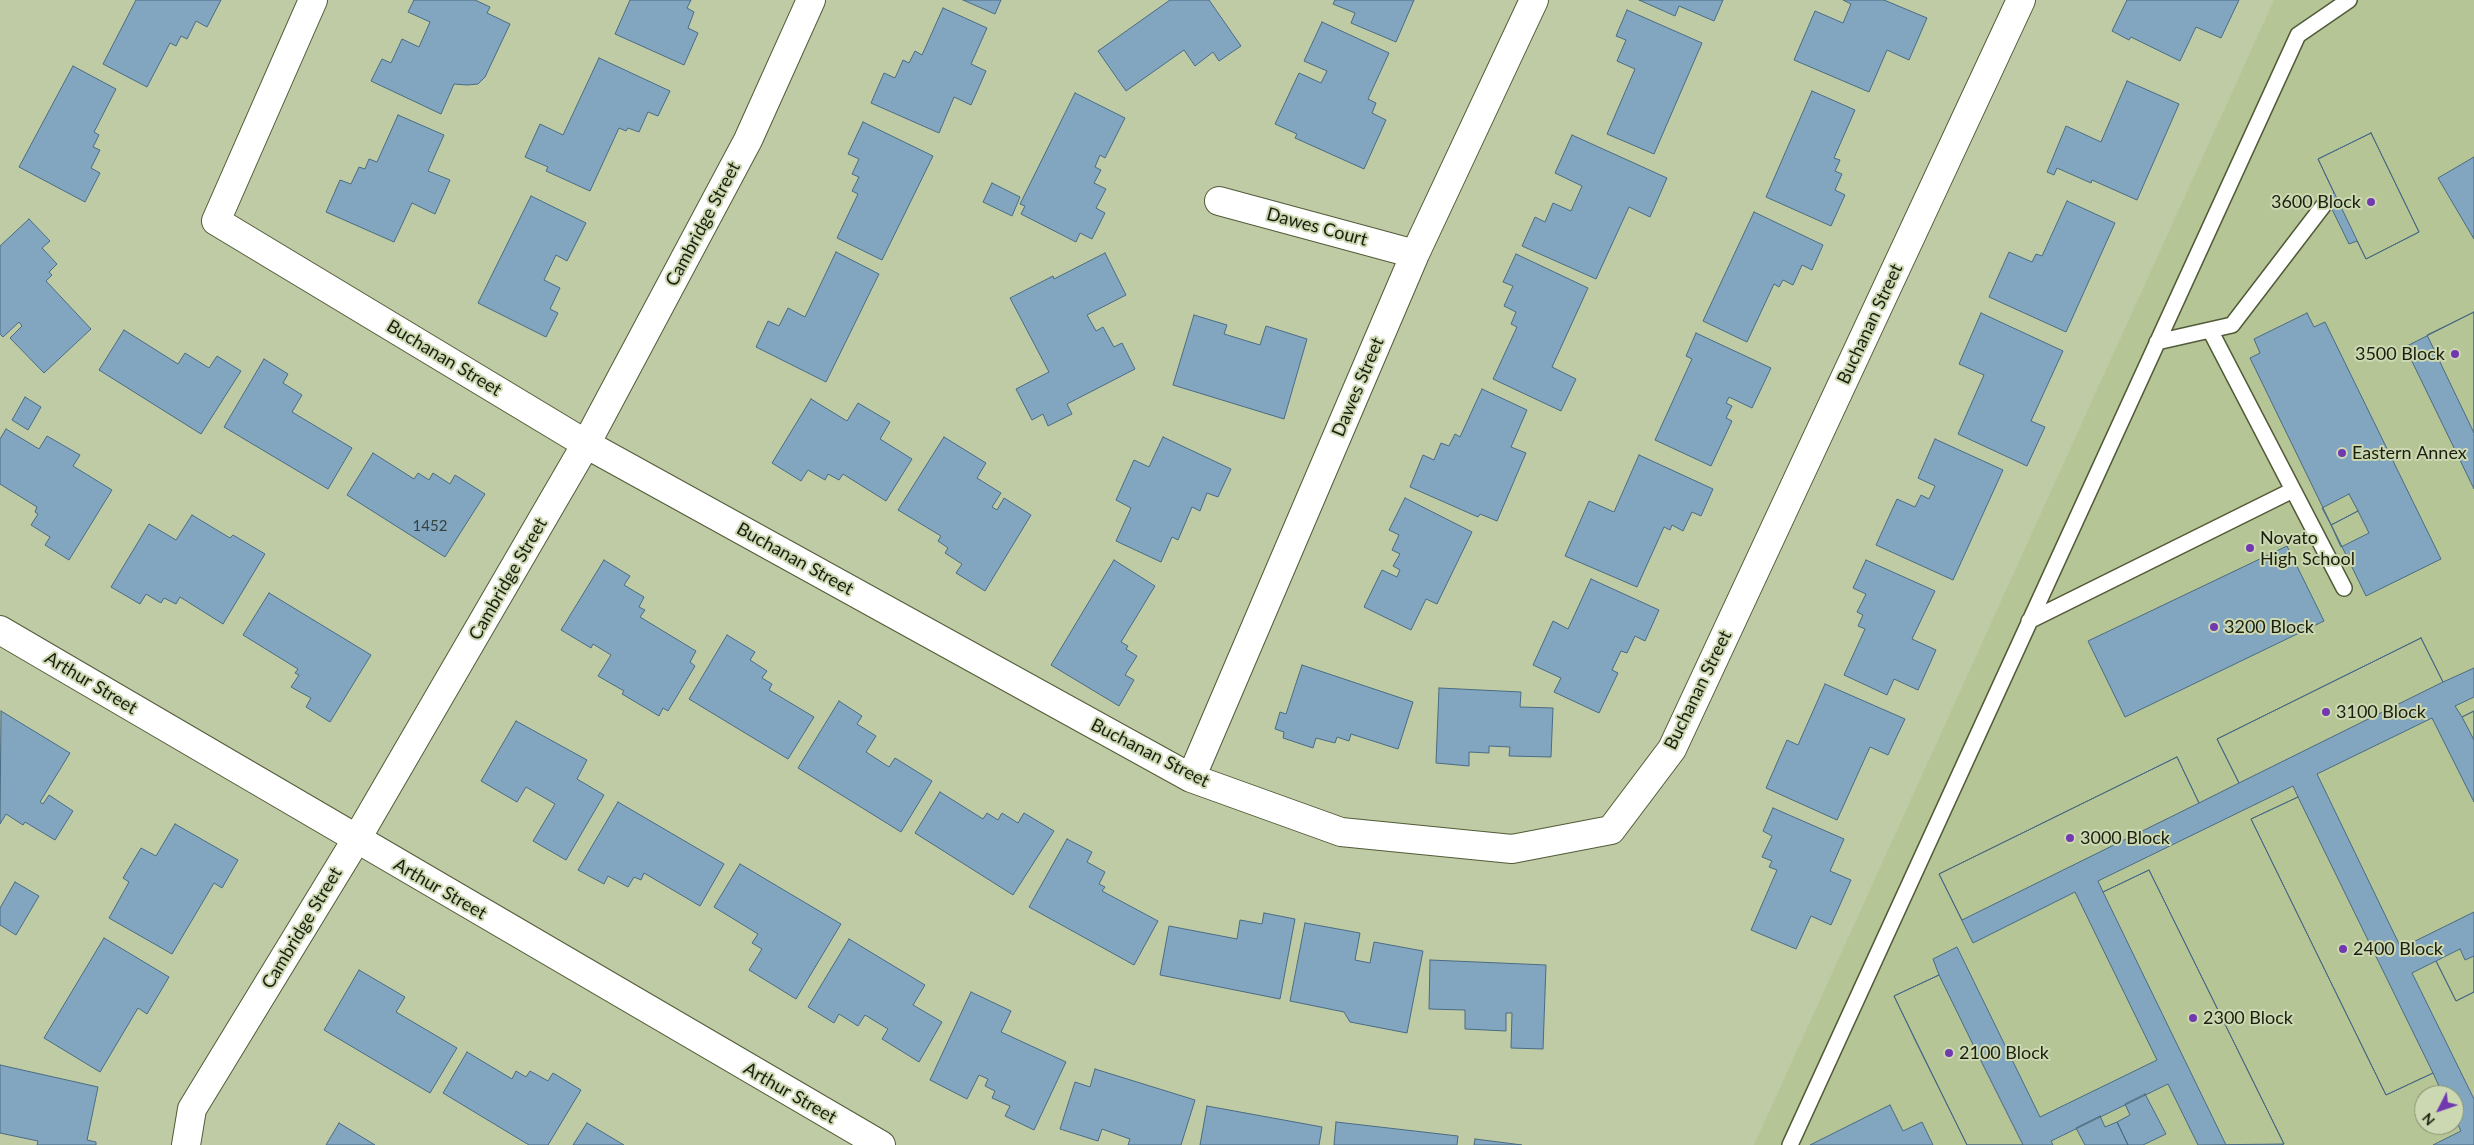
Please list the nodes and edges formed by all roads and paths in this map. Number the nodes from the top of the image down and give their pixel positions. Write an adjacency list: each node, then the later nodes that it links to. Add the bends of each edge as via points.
1 (313, 0): 11 (street, Buchanan Street, via 216,220)
2 (811, 0): 11 (street, Cambridge Street, via 748,140)
3 (1534, 0): 8 (street, Dawes Street)
4 (2021, 0): 16 (street, Buchanan Street, via 1672,749 1611,830 1512,849 1341,832)
5 (2349, 0): 10 (lane, via 2298,35)
6 (1219, 201): 8 (street, Dawes Court)
7 (2324, 206): 9 (lane, via 2232,325)
8 (1415, 254): 16 (street, Dawes Street)
9 (2210, 330): 10 (lane); 12 (lane)
10 (2157, 342): 14 (lane)
11 (586, 444): 16 (street, Buchanan Street); 17 (street, Cambridge Street)
12 (2293, 490): 13 (lane); 14 (lane)
13 (2344, 588)
14 (2029, 621): 20 (lane)
15 (0, 630): 17 (street, Arthur Street)
16 (1191, 778)
17 (356, 840): 18 (street, Cambridge Street, via 192,1108); 19 (street, Arthur Street)
18 (186, 1145)
19 (881, 1145)
20 (1790, 1145)

